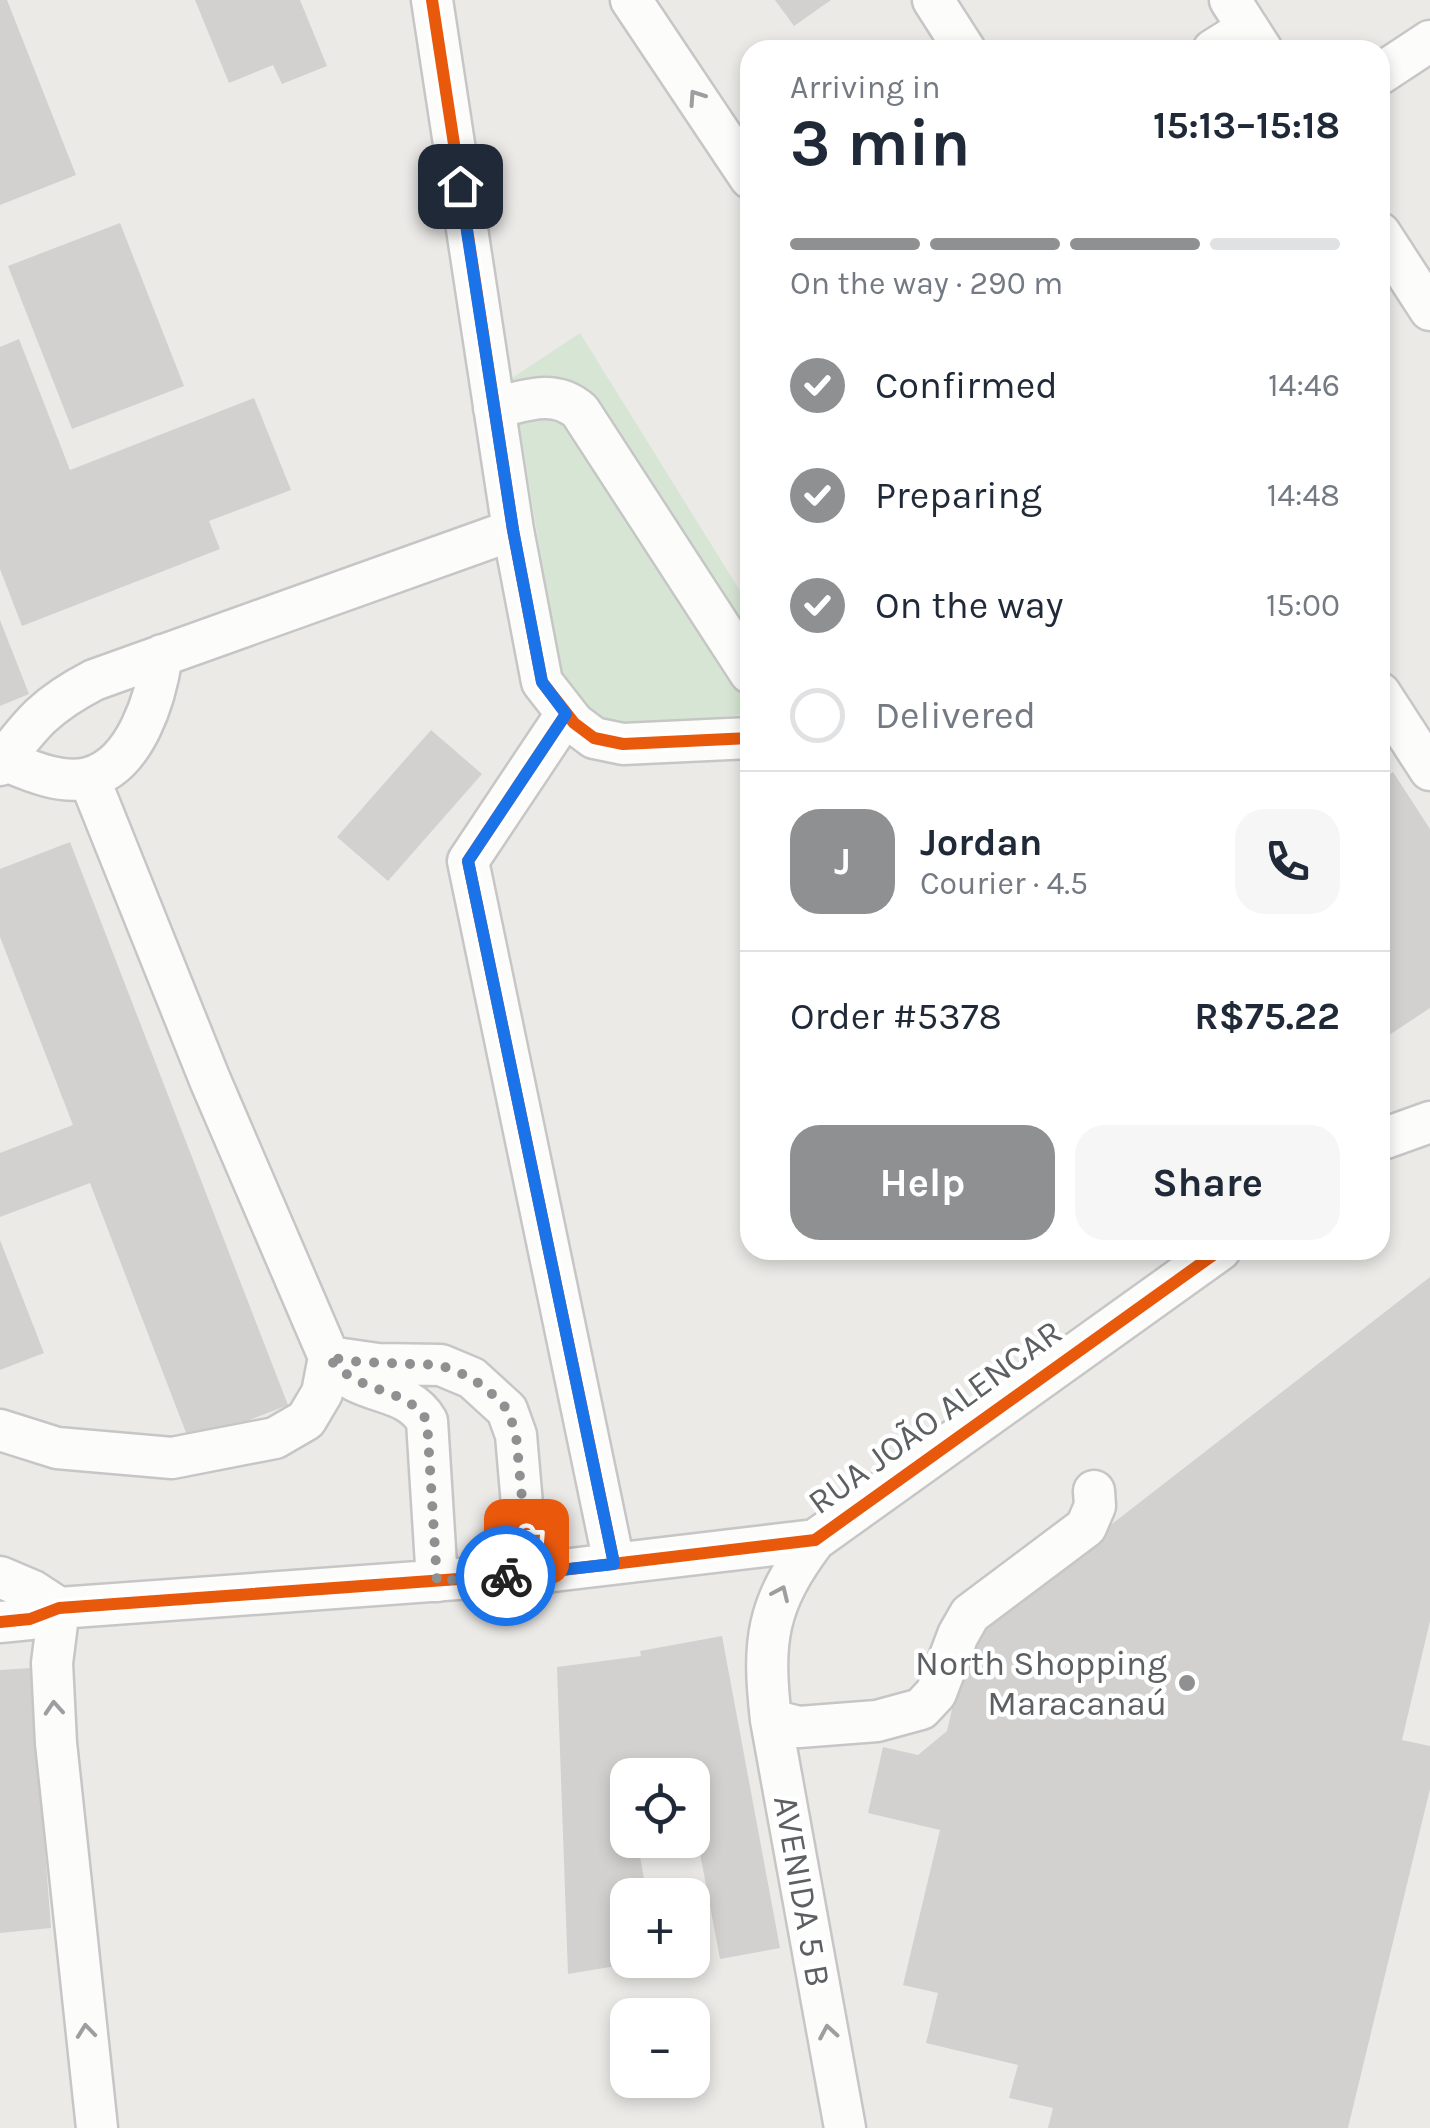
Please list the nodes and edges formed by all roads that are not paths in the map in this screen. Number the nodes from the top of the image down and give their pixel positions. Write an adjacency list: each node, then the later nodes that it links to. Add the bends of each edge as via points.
1 (432, 0): 10 (street)
2 (631, 0): 7 (street, one-way to 2)
3 (933, 0): 4 (street)
4 (959, 40)
5 (1430, 41): 6 (street)
6 (1390, 67)
7 (740, 163)
8 (1390, 248): 9 (street)
9 (1430, 310)
10 (494, 408): 11 (street); 13 (street, via 540,397 580,411)
11 (513, 530): 12 (street); 15 (street, via 542,682)
12 (162, 655): 17 (street, via 56,700); 19 (street, via 151,710 136,738 116,762)
13 (740, 659)
14 (1390, 708): 18 (street)
15 (566, 714): 16 (street, via 594,738 623,744); 27 (street, via 468,861)
16 (740, 738)
17 (2, 762): 19 (street, via 43,775)
18 (1430, 770)
19 (88, 778): 23 (street)
20 (1430, 1122): 21 (street)
21 (1390, 1136)
22 (1206, 1260): 26 (street, RUA JOÃO ALENCAR)
23 (328, 1357): 24 (street, via 322,1393 306,1420 275,1438 172,1458 57,1448); 28 (street, via 440,1365 472,1378 508,1410); 30 (street, via 357,1383 418,1406 427,1421)
24 (0, 1430)
25 (1094, 1491): 33 (street, via 1086,1527 970,1614 936,1693 921,1709 877,1721 799,1728)
26 (815, 1540): 27 (street, RUA JOÃO ALENCAR); 33 (street, AVENIDA 5 B, one-way to 26, via 770,1622 793,1569)
27 (614, 1564): 28 (street, RUA JOÃO ALENCAR)
28 (528, 1574): 30 (street, RUA JOÃO ALENCAR)
29 (0, 1577): 31 (street)
30 (437, 1581): 31 (street, RUA JOÃO ALENCAR)
31 (59, 1608): 32 (street, RUA JOÃO ALENCAR); 34 (street, one-way to 31, via 56,1742 52,1664)
32 (0, 1622)
33 (770, 1720): 35 (street, AVENIDA 5 B, one-way to 33)
34 (97, 2128)
35 (845, 2128)

